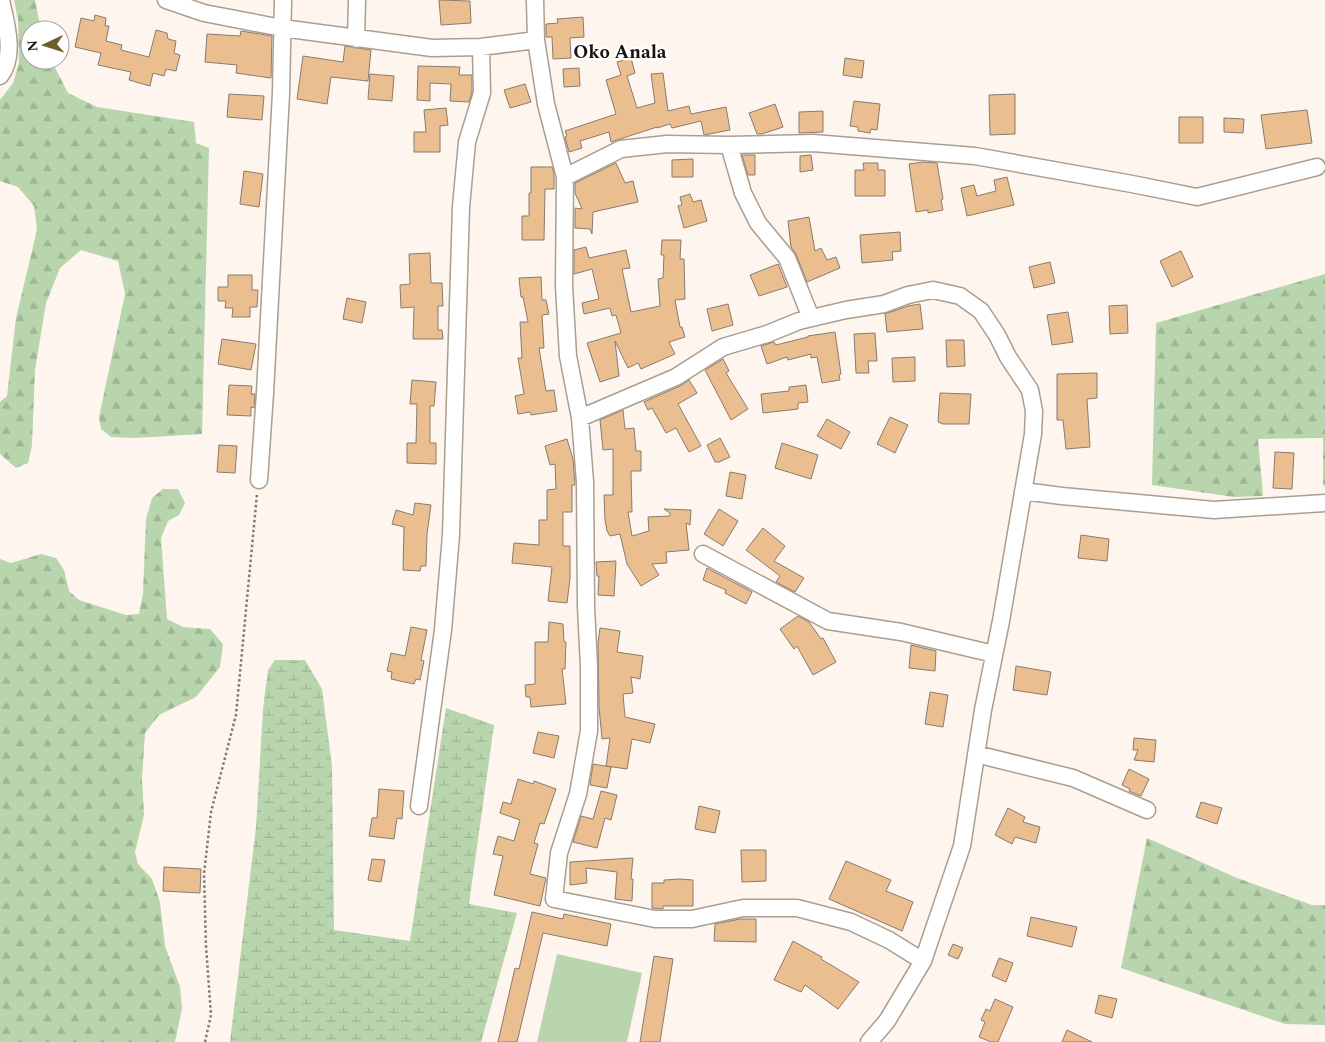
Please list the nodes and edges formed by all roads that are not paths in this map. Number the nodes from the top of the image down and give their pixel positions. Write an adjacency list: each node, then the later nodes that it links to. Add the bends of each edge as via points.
1 (1, 0): 10 (street, via 9,50)
2 (166, 0): 6 (street, via 204,13)
3 (283, 0): 6 (street)
4 (357, 0): 7 (street)
5 (535, 0): 8 (street)
6 (282, 28): 7 (street); 16 (street)
7 (356, 39): 9 (street, via 432,48)
8 (536, 40): 9 (street); 13 (street, via 546,104)
9 (482, 47): 22 (street, via 482,93 468,142 460,207 451,535 443,630)
10 (0, 76)
11 (730, 145): 12 (street, via 814,143 975,156 1196,197); 13 (street, via 667,144 621,149); 14 (street, via 743,193 758,223 787,258)
12 (1317, 167)
13 (565, 177): 15 (street, via 564,286 568,356)
14 (810, 318): 15 (street, via 723,347 676,377); 17 (street, via 884,304 933,290 960,296 981,311 1030,390 1034,434)
15 (580, 418): 24 (street, via 585,482 589,731 578,794 559,852 554,898 655,919 692,919 743,908 797,908 851,922)
16 (259, 480)
17 (1023, 491): 18 (street, via 1214,510); 20 (street)
18 (1325, 503)
19 (703, 554): 20 (street, via 828,621 901,632)
20 (994, 654): 21 (street)
21 (976, 754): 23 (street, via 1073,778); 24 (street, via 962,846)
22 (420, 806)
23 (1147, 810)
24 (923, 961): 25 (street, via 887,1021)
25 (869, 1042)

